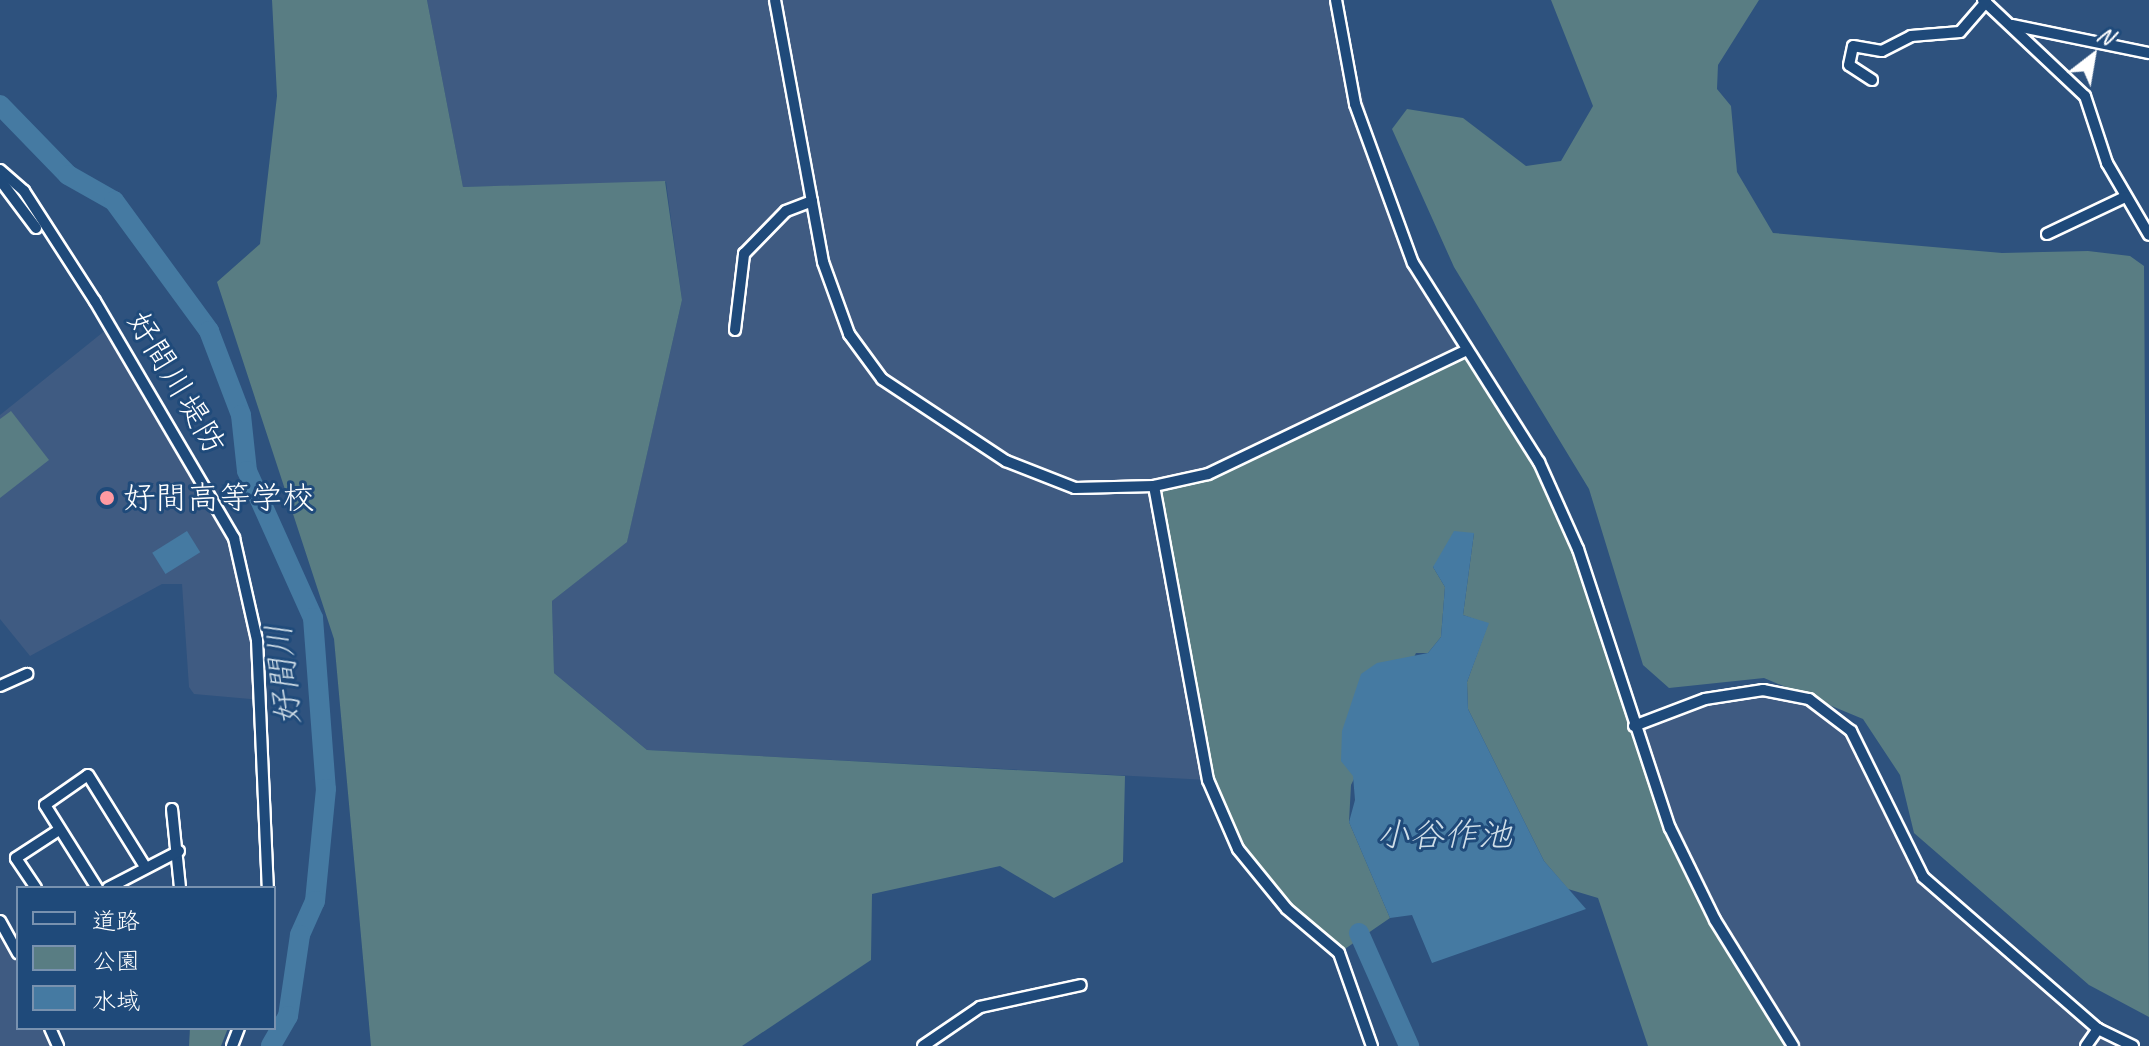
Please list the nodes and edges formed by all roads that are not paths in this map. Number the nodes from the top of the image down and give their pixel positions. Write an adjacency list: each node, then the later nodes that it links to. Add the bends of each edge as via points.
1 (775, 0): 10 (street)
2 (1336, 0): 15 (street, via 1355,104 1391,208 1413,263)
3 (1985, 1): 4 (street); 6 (street, via 1960,32 1911,36 1882,51 1853,46 1849,65)
4 (2011, 25): 5 (street); 9 (street, via 2085,96)
5 (2149, 53)
6 (1872, 80)
7 (0, 170): 28 (street, 好間川堤防, via 24,191 95,301 234,538 257,640)
8 (0, 180): 11 (street)
9 (2125, 197): 12 (street); 13 (street)
10 (812, 201): 14 (street, via 786,211 744,254); 16 (street, via 849,334 882,379 956,432 1061,483)
11 (36, 228)
12 (2047, 234)
13 (2149, 235)
14 (735, 330)
15 (1465, 351): 16 (street, via 1208,474); 19 (street, via 1539,462 1578,549)
16 (1154, 486): 34 (street, via 1208,780 1238,849 1287,909 1339,953)
17 (27, 674): 18 (street)
18 (0, 686)
19 (1634, 726): 32 (street, via 1705,699 1763,690 1809,699 1851,731 1923,877); 35 (street, via 1670,828 1715,920)
20 (172, 809): 22 (street)
21 (59, 830): 23 (street, via 45,805 88,775); 25 (street, via 16,858); 26 (street)
22 (179, 851): 23 (street); 27 (street)
23 (144, 865): 24 (street)
24 (123, 884)
25 (35, 886)
26 (96, 886)
27 (180, 886)
28 (268, 886)
29 (0, 921): 30 (street)
30 (15, 940)
31 (1081, 985): 33 (street, via 980,1007)
32 (2098, 1029): 36 (street); 37 (street)
33 (923, 1046)
34 (1372, 1046)
35 (1793, 1046)
36 (2086, 1046)
37 (2133, 1046)

